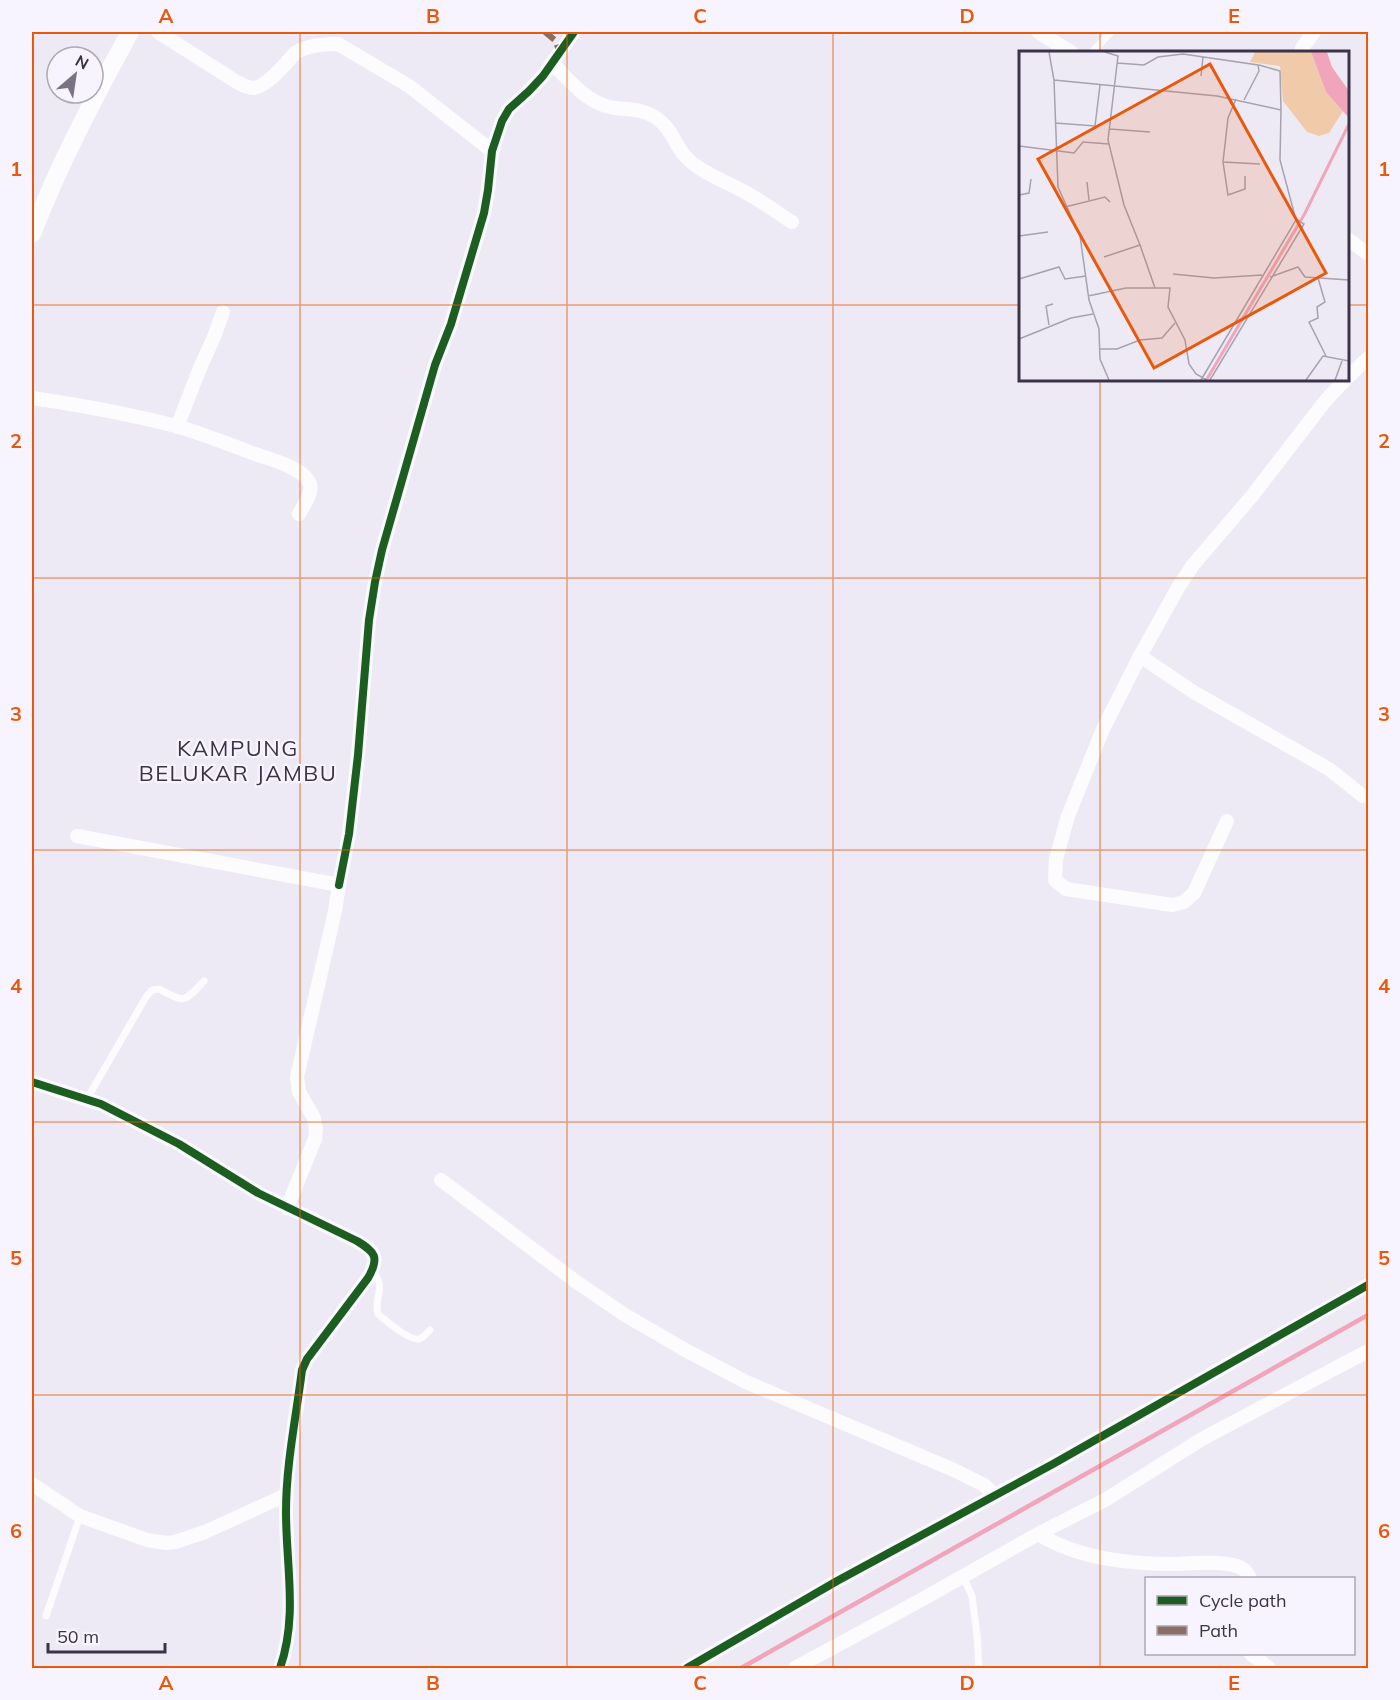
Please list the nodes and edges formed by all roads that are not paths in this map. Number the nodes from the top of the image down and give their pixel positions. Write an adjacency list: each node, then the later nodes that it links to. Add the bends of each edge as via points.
1 (130, 32): 13 (street, via 66,154)
2 (158, 32): 11 (street, via 238,83 254,88 267,82 295,53 338,44 409,86)
3 (574, 32): 10 (street)
4 (1038, 32): 8 (street)
5 (1111, 32): 9 (lane)
6 (1314, 32): 7 (street)
7 (1302, 48)
8 (1069, 51)
9 (1093, 51)
10 (552, 63): 11 (street, via 501,121); 12 (street, via 593,100 615,108 641,110 654,117 664,124 686,157)
11 (492, 151): 27 (street, via 484,213 435,365 375,582 349,834)
12 (792, 222)
13 (32, 234)
14 (1349, 240): 15 (street)
15 (1368, 254)
16 (223, 312): 21 (street)
17 (1368, 358): 18 (street)
18 (1349, 375)
19 (1343, 381): 23 (street, via 1186,575)
20 (32, 398): 21 (street)
21 (177, 427): 22 (street, via 287,466 306,477 309,496)
22 (298, 514)
23 (1140, 656): 24 (street, via 1195,693 1329,769); 25 (street, via 1103,729 1068,816 1056,859 1055,880 1066,889 1172,905 1184,902 1194,893)
24 (1363, 796)
25 (1227, 821)
26 (77, 836): 27 (street)
27 (339, 885): 32 (street, via 297,1077 299,1092 316,1124 315,1139)
28 (204, 981): 30 (lane, via 184,999 152,990)
29 (32, 1082): 30 (street)
30 (87, 1099): 32 (street, via 179,1144)
31 (441, 1180): 39 (street, via 575,1281 687,1351 746,1382 954,1470 984,1485)
32 (287, 1208): 33 (street, via 370,1249 374,1256)
33 (372, 1270): 35 (lane, via 381,1289 378,1314 409,1337 421,1338); 38 (street, via 302,1370)
34 (1368, 1285): 39 (street)
35 (430, 1330)
36 (1368, 1352): 41 (street, via 1202,1439 1105,1500)
37 (32, 1484): 40 (street)
38 (286, 1495): 40 (street, via 205,1532 166,1543); 46 (street, via 289,1635)
39 (995, 1496): 47 (street)
40 (80, 1516): 44 (lane)
41 (1038, 1534): 42 (street); 43 (street, via 1053,1544 1104,1558 1145,1564 1231,1565 1245,1570)
42 (963, 1576): 48 (street); 49 (lane, via 972,1596)
43 (1249, 1577)
44 (46, 1616)
45 (1253, 1655): 50 (street)
46 (280, 1668)
47 (687, 1668)
48 (795, 1668)
49 (979, 1668)
50 (1269, 1668)

